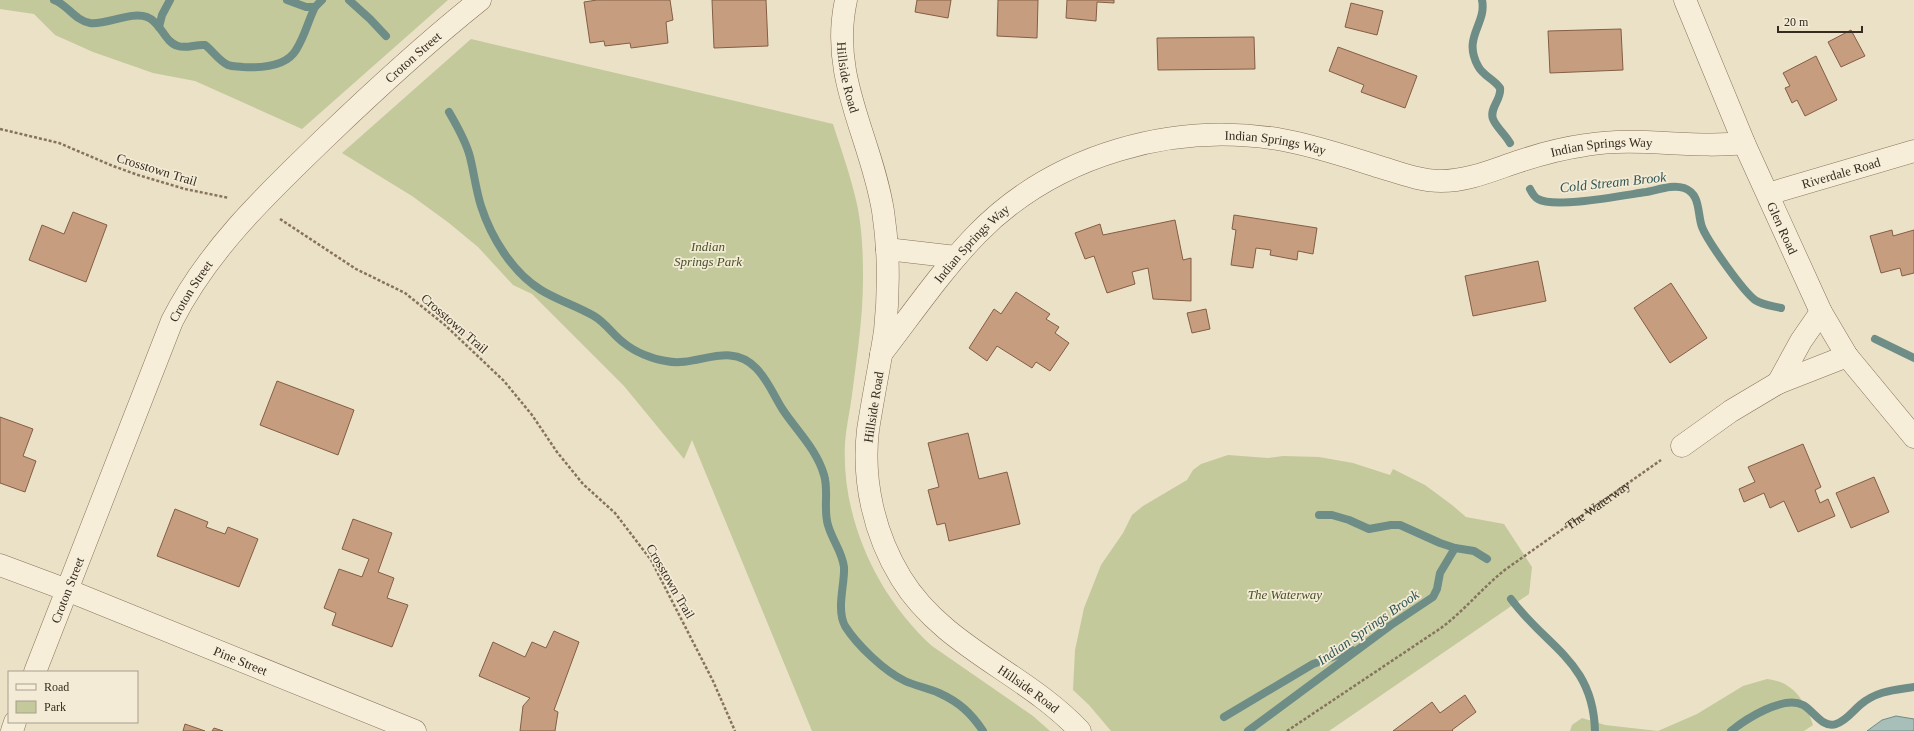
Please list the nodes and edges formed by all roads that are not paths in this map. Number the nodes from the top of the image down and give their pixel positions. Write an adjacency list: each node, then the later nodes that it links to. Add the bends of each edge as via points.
1 (480, 0): 16 (street, Croton Street, via 402,65 258,204 226,238 189,288 172,321)
2 (846, 0): 7 (street, Hillside Road, via 841,45 844,71 881,197)
3 (1685, 0): 4 (street, Glen Road)
4 (1744, 142): 6 (street, Glen Road); 8 (street, Indian Springs Way, via 1718,145 1632,142 1587,144 1525,159 1467,178 1442,181 1410,176 1320,149 1269,138 1213,135 1166,139 1113,151 1048,181 1000,213)
5 (1914, 151): 6 (street, Riverdale Road)
6 (1768, 194): 9 (street, Glen Road)
7 (887, 249): 8 (street); 10 (street, Hillside Road, via 887,308)
8 (956, 257): 10 (street, Indian Springs Way)
9 (1821, 312): 11 (street, Glen Road); 12 (street)
10 (881, 354): 19 (street, Hillside Road, via 869,429 867,472 875,516 893,563 913,596 937,621 961,641 1039,694)
11 (1847, 356): 12 (street); 13 (street, Glen Road)
12 (1778, 383): 14 (street, via 1731,411)
13 (1914, 437)
14 (1682, 446)
15 (0, 565): 16 (street, Pine Street)
16 (67, 590): 17 (street, Croton Street); 18 (street, Pine Street)
17 (35, 671)
18 (415, 731)
19 (1080, 731)

